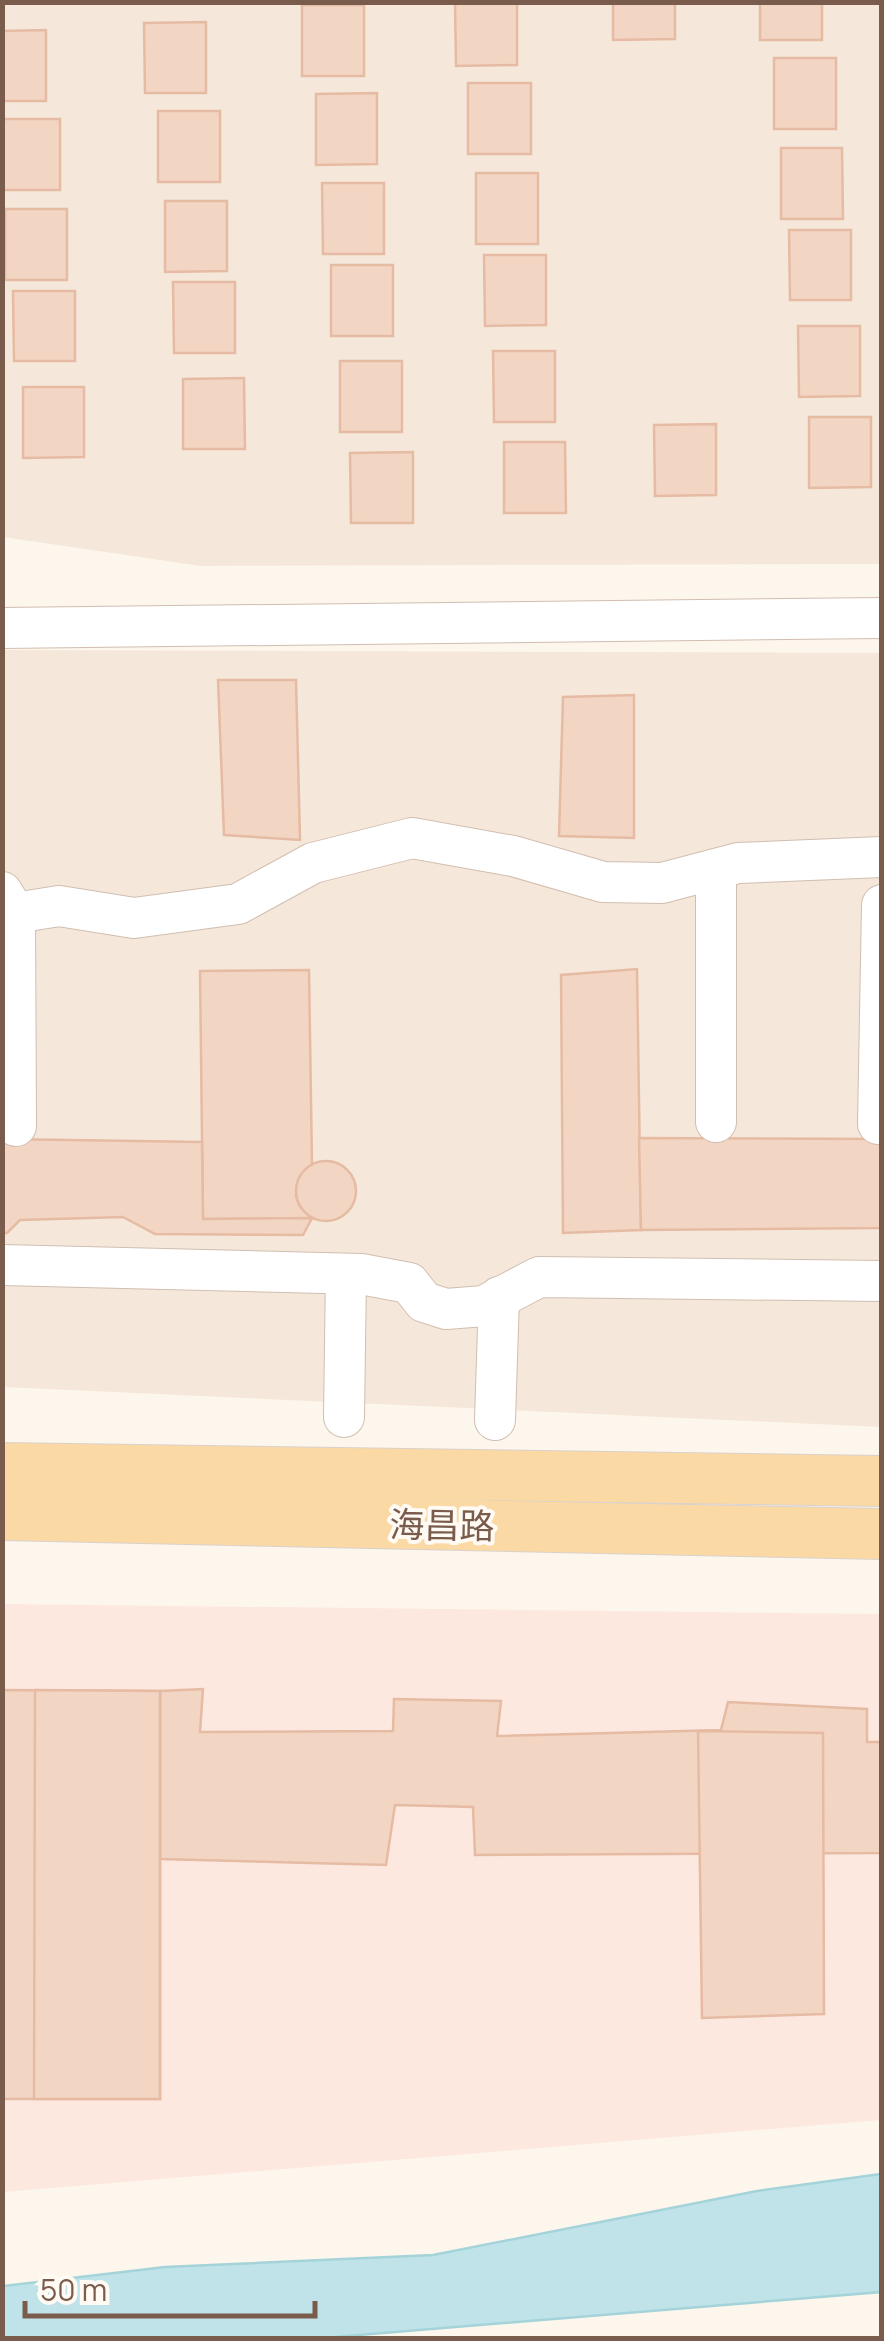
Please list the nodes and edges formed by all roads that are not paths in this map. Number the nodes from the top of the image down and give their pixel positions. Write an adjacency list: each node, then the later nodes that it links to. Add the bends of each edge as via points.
1 (882, 618): 2 (street)
2 (2, 628)
3 (882, 857): 4 (street, via 738,863)
4 (716, 870): 5 (street, via 662,883 603,882 514,856 412,838 313,863 238,904 134,918); 7 (street)
5 (9, 902): 9 (street)
6 (882, 905): 8 (street)
7 (716, 1122)
8 (878, 1124)
9 (16, 1126)
10 (2, 1265): 11 (street)
11 (346, 1274): 13 (street, via 409,1283 424,1302 446,1310 484,1306); 14 (street)
12 (882, 1281): 13 (street, via 539,1276)
13 (499, 1297): 15 (street)
14 (344, 1417)
15 (496, 1420)
16 (2, 1468): 17 (main road, 海昌路)
17 (882, 1482)
18 (2, 1515): 19 (main road, 海昌路)
19 (882, 1534)

